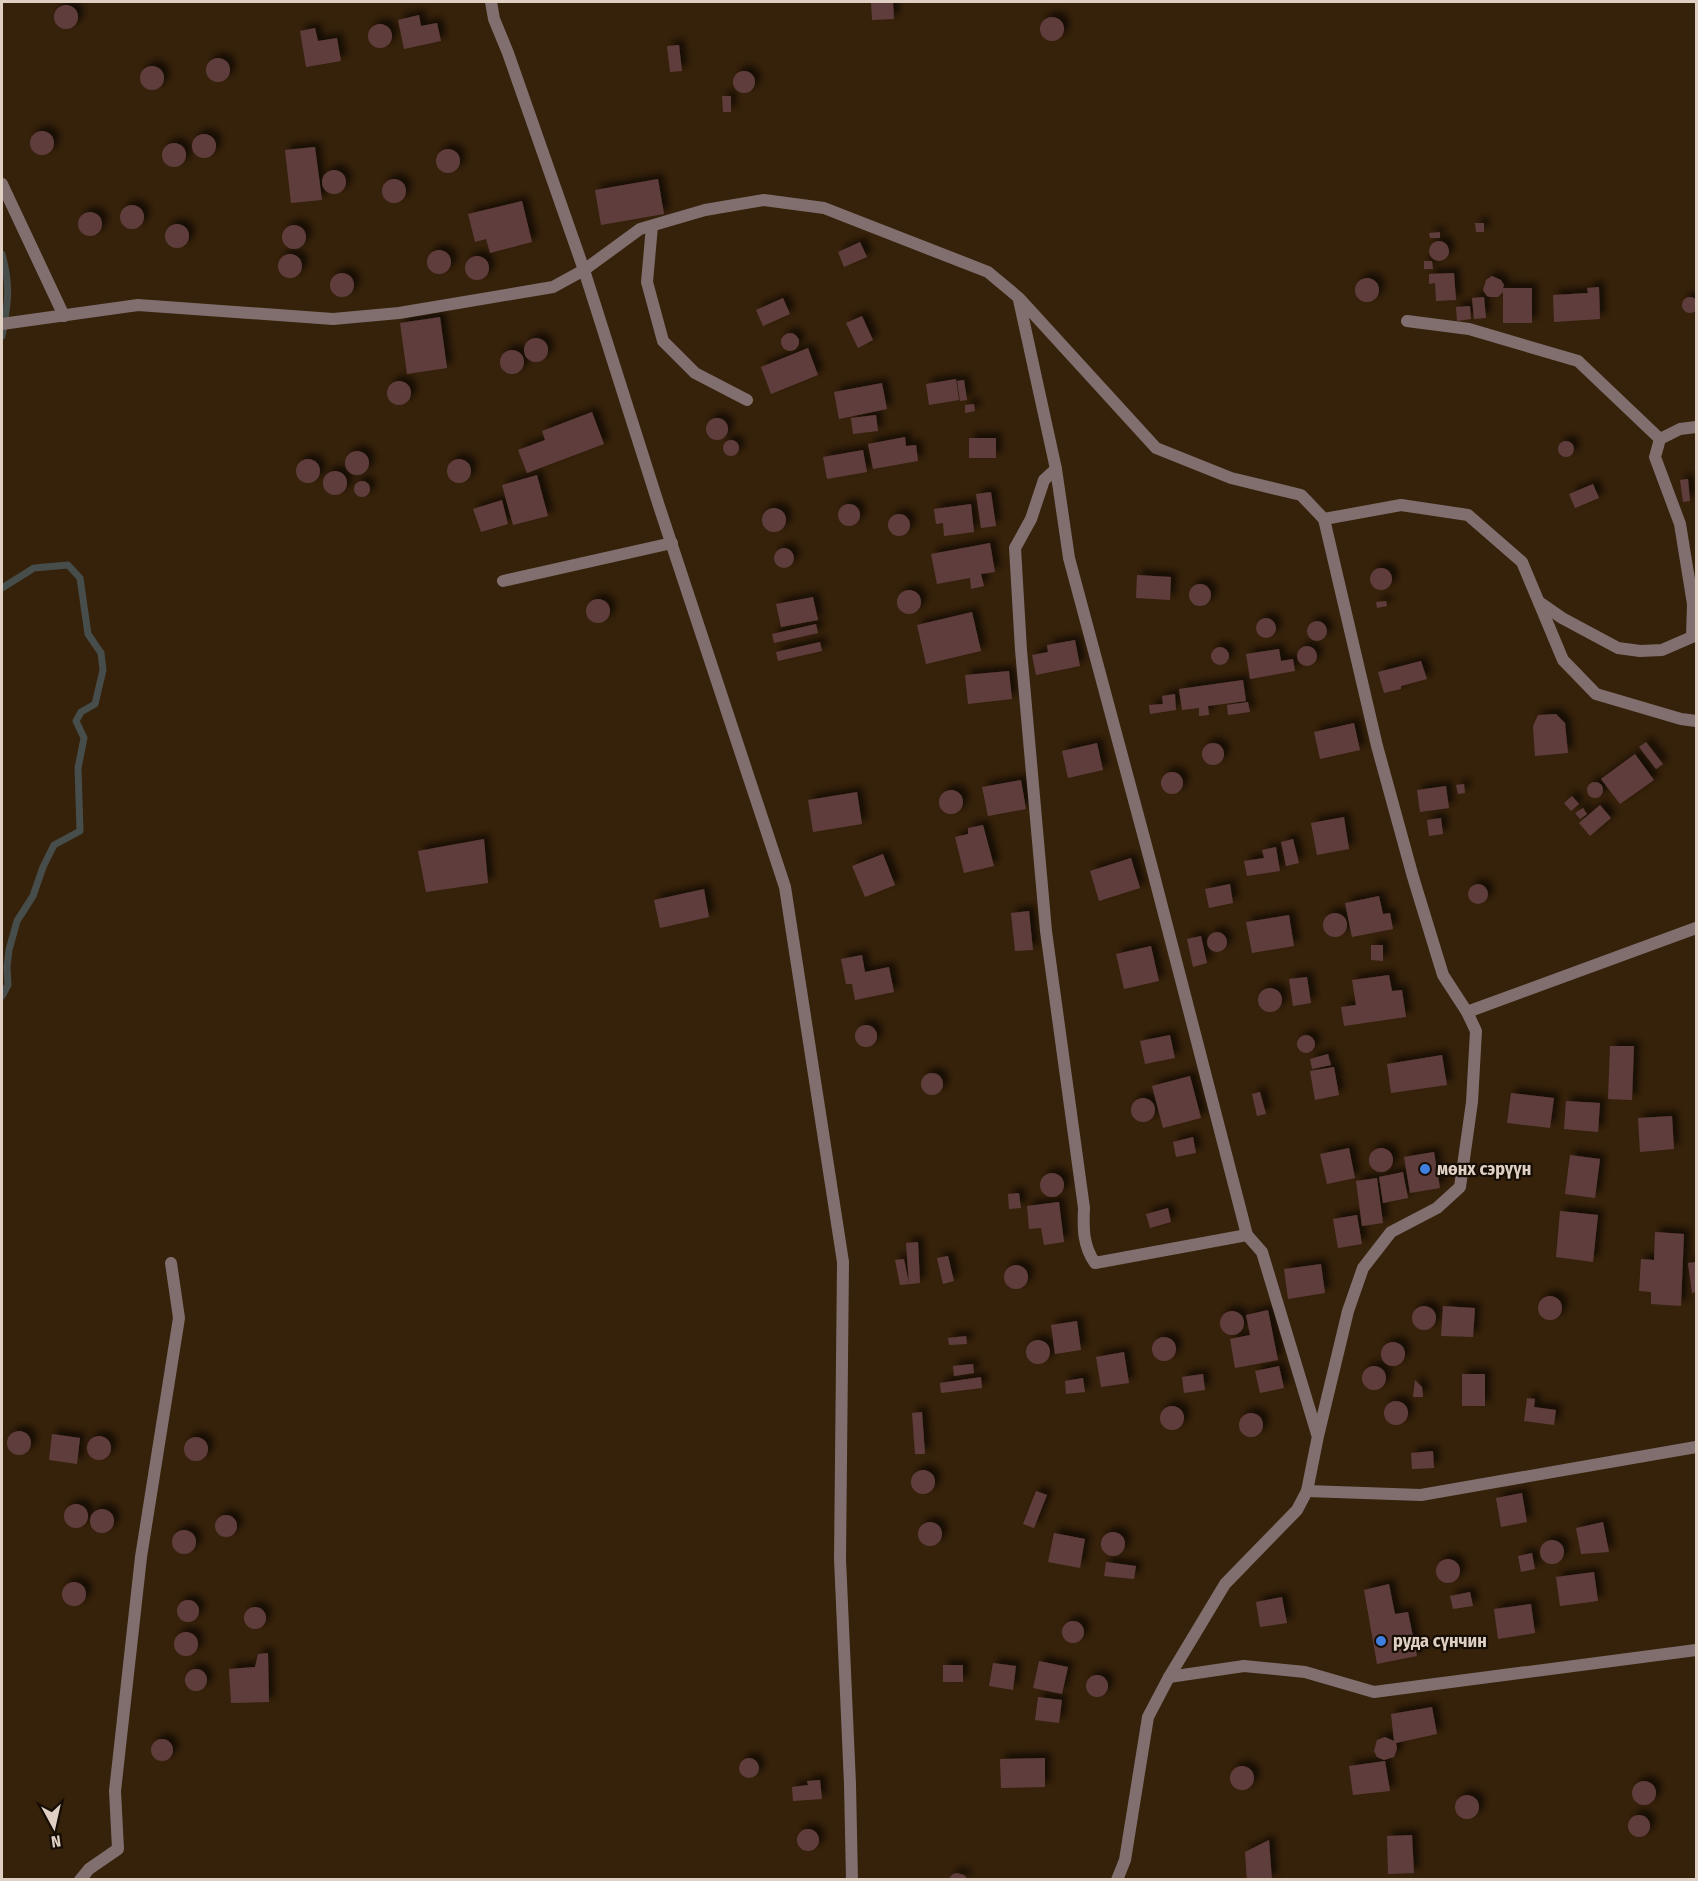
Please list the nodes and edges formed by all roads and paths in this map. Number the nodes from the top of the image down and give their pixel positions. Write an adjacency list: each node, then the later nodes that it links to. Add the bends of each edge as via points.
1 (491, 2): 4 (street, via 494,20)
2 (2, 184): 6 (street)
3 (652, 226): 4 (street, via 640,229); 5 (street, via 705,210 764,200 824,208 988,272); 9 (street, via 647,282 663,341 695,373)
4 (584, 270): 6 (street, via 553,287 399,313 333,319 138,305); 14 (street)
5 (1018, 298): 12 (street); 13 (street, via 1156,448 1231,478 1300,495)
6 (64, 316): 8 (street)
7 (1407, 321): 11 (street, via 1469,329 1578,361)
8 (2, 324)
9 (747, 400)
10 (1696, 427): 11 (street, via 1680,429)
11 (1660, 439): 15 (street, via 1655,457 1680,524 1693,604 1692,638 1662,650 1618,648 1539,603)
12 (1056, 469): 20 (street, via 1069,558); 20 (street, via 1044,480 1031,519 1015,548 1046,930 1088,1254 1095,1263)
13 (1324, 519): 15 (street, via 1401,505 1468,515); 19 (street, via 1377,746 1413,877 1443,975)
14 (672, 543): 16 (street); 28 (street, via 785,887 843,1262 840,1559)
15 (1522, 562): 17 (street, via 1563,660 1596,694)
16 (503, 581)
17 (1696, 721)
18 (1696, 928): 19 (street)
19 (1467, 1012): 22 (street, via 1476,1031 1472,1102 1460,1187 1437,1208 1391,1232 1363,1268 1348,1311)
20 (1247, 1235): 22 (street, via 1262,1252)
21 (171, 1263): 27 (street, via 179,1318 141,1557 115,1791 118,1849)
22 (1318, 1436): 24 (street)
23 (1696, 1448): 24 (street, via 1421,1495)
24 (1307, 1491): 26 (street, via 1297,1510 1225,1584)
25 (1696, 1650): 26 (street, via 1374,1692 1305,1672 1244,1666)
26 (1169, 1677): 29 (street, via 1148,1717 1125,1860)
27 (80, 1880)
28 (852, 1880)
29 (1117, 1880)

